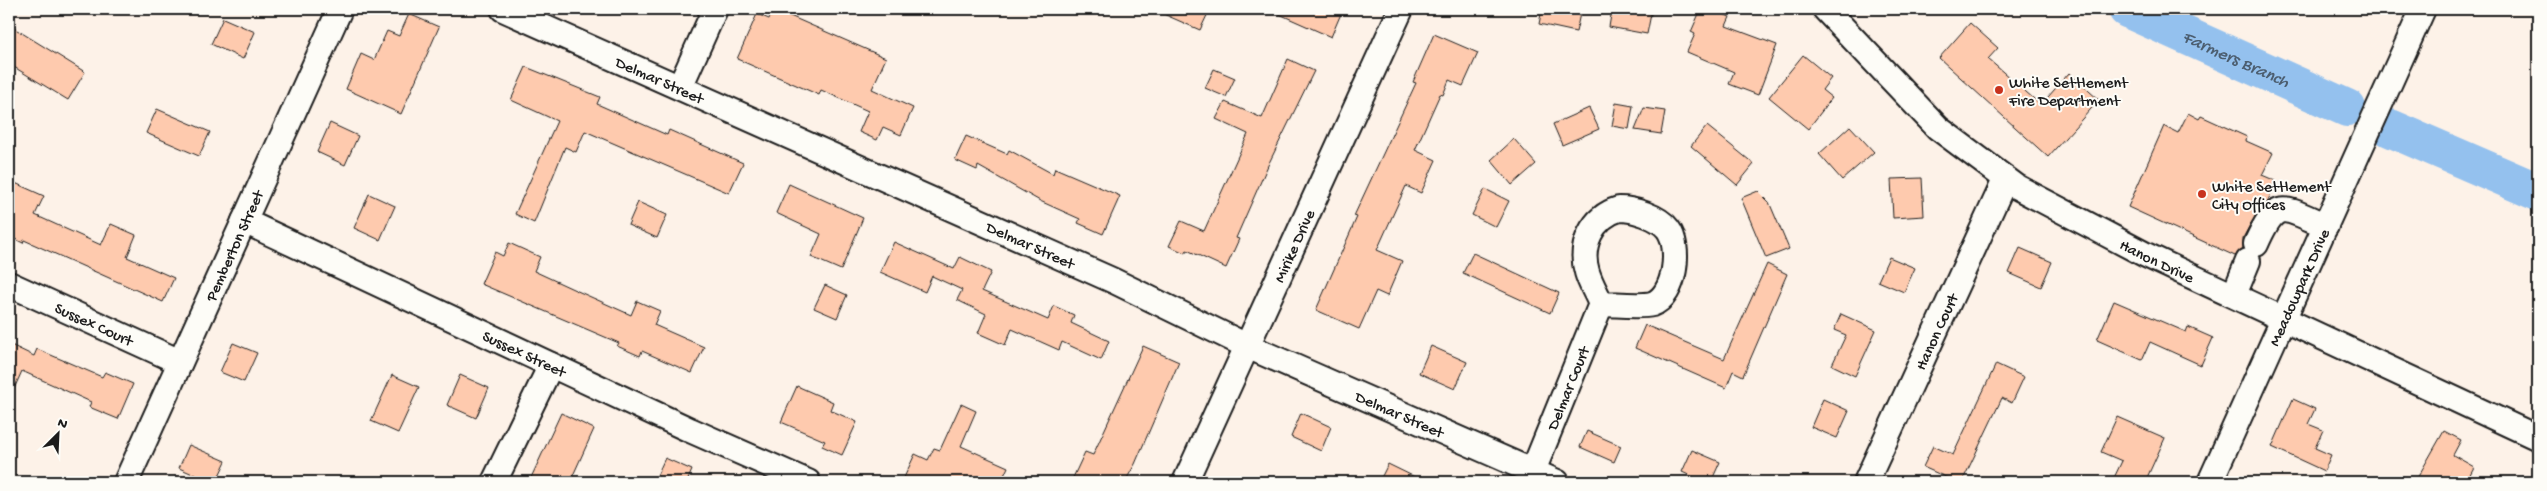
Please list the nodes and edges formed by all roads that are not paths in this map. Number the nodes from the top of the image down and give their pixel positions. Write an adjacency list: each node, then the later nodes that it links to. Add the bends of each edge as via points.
1 (340, 9): 9 (street, Pemberton Street)
2 (504, 9): 7 (street, Delmar Street)
3 (714, 9): 7 (street)
4 (1401, 9): 15 (street, Mirike Drive)
5 (1825, 9): 8 (street, Hanon Drive, via 1938,128)
6 (2423, 9): 10 (street, Meadowpark Drive)
7 (680, 87): 15 (street, Delmar Street, via 1105,277)
8 (2005, 180): 12 (street, Hanon Drive, via 2146,255); 25 (street, Hanon Court)
9 (244, 221): 16 (street, Pemberton Street); 17 (street, Sussex Street)
10 (2326, 226): 12 (street, via 2290,210 2278,211 2268,218); 14 (street, Meadowpark Drive)
11 (9, 284): 16 (street, Sussex Court)
12 (2234, 295): 14 (street, Hanon Drive)
13 (1601, 304): 13 (street, via 1586,272 1584,250 1590,230 1607,212 1619,209 1633,209 1668,229 1675,248 1676,268 1670,285 1660,298 1652,304); 19 (street, Delmar Court)
14 (2284, 318): 18 (street, Hanon Drive); 26 (street, Meadowpark Drive)
15 (1247, 346): 19 (street, Delmar Street); 23 (street, Mirike Drive)
16 (180, 362): 20 (street, Pemberton Street)
17 (551, 365): 21 (street); 22 (street, Sussex Street)
18 (2538, 438)
19 (1533, 471): 24 (street, Delmar Street)
20 (126, 482)
21 (494, 482)
22 (808, 482)
23 (1186, 482)
24 (1558, 482)
25 (1866, 482)
26 (2210, 482)

